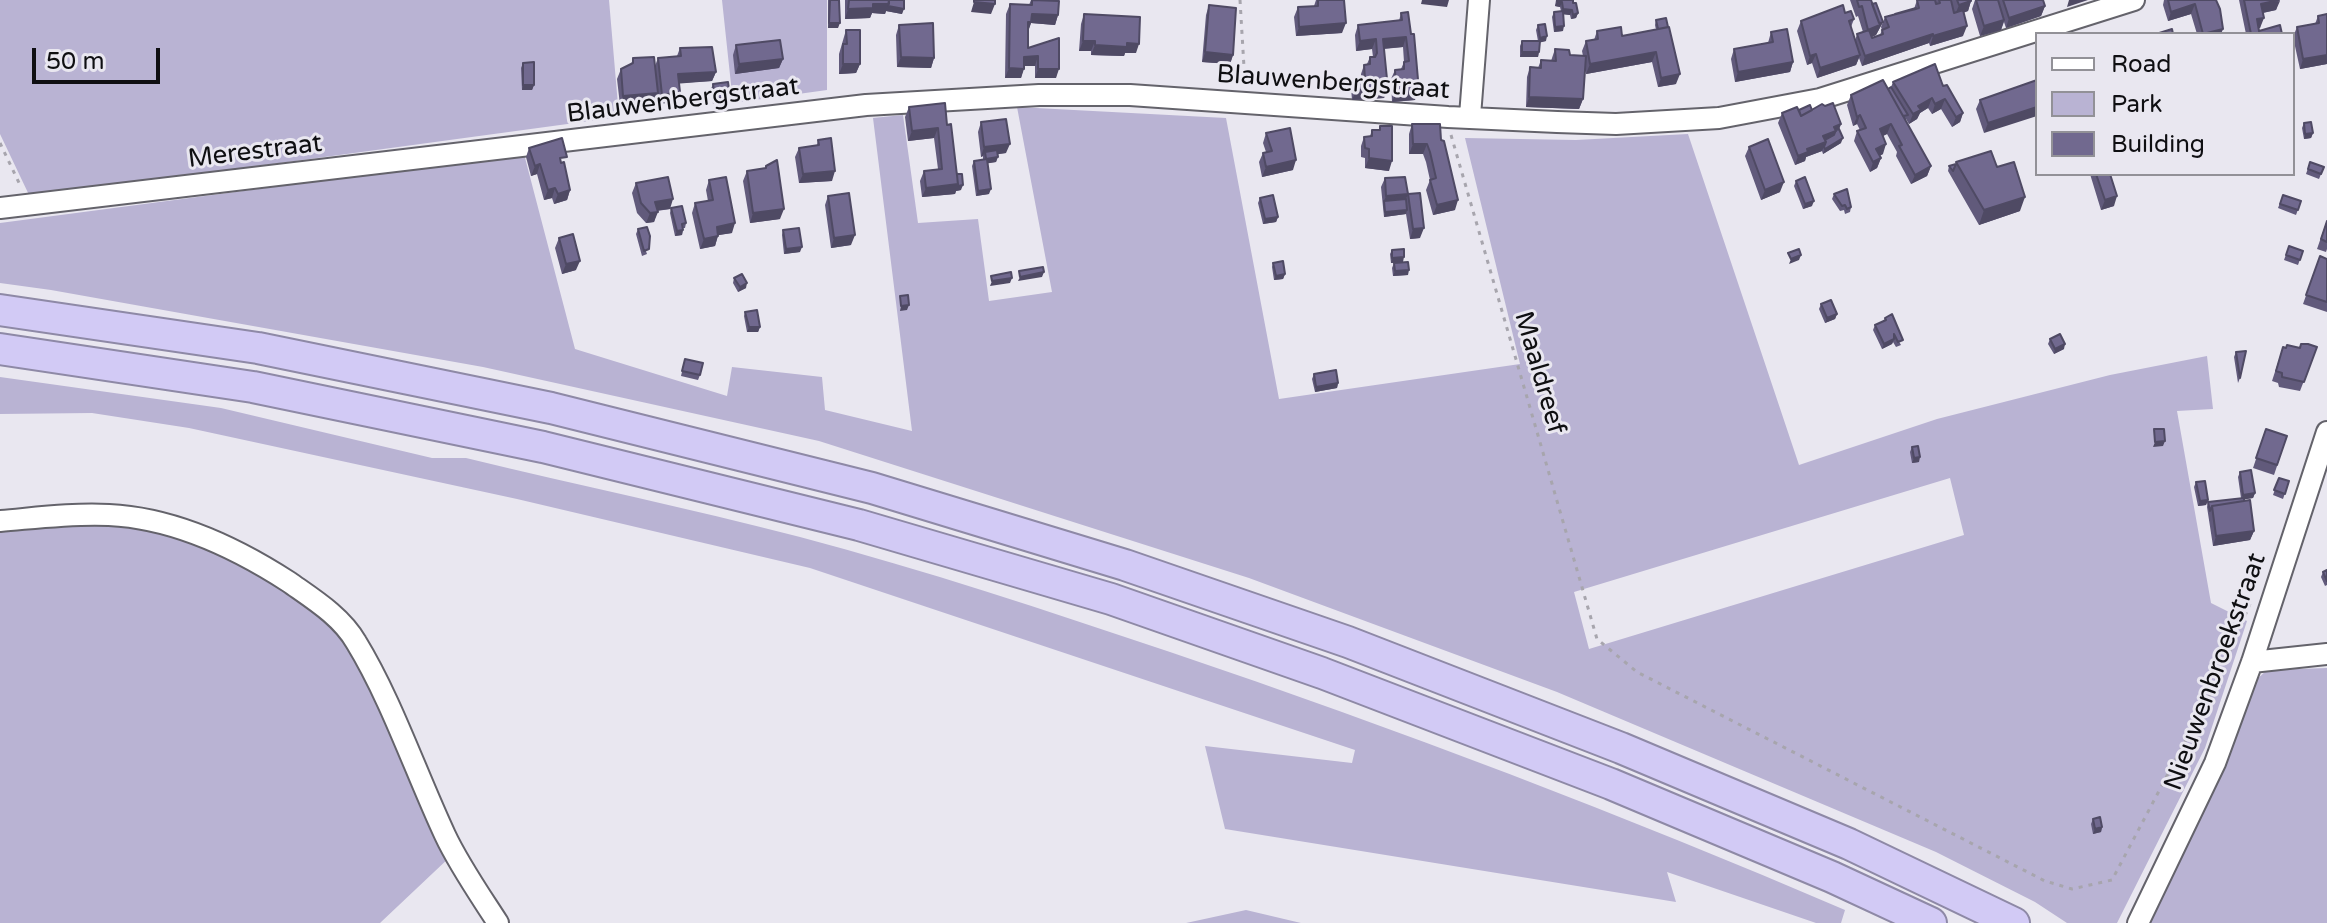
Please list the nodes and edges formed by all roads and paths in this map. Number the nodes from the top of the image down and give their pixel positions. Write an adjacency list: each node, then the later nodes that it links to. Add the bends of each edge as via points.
1 (1240, 0): 4 (path)
2 (1479, 0): 5 (street)
3 (2134, 0): 5 (street, Blauwenbergstraat, via 1820,99 1732,116 1616,124)
4 (1247, 104): 6 (street, Blauwenbergstraat); 8 (street, Blauwenbergstraat, via 1130,95 944,98)
5 (1470, 116): 6 (street, Blauwenbergstraat)
6 (1448, 117): 15 (path, Maaldreef, via 1597,639 1637,672 2045,881 2072,889 2112,880 2216,683 2247,608 2265,584)
7 (0, 143): 9 (path)
8 (515, 148): 9 (street, Merestraat)
9 (28, 206): 10 (street, Merestraat)
10 (0, 208)
11 (0, 310): 21 (highway, via 258,348 551,408 872,488 1125,565 1362,647 1621,748 1849,844)
12 (0, 349): 20 (highway, via 253,387 543,447 859,525 1096,595 1322,673 1611,784)
13 (2327, 432): 15 (street, Nieuwenbroekstraat)
14 (0, 521): 19 (street, via 100,515 160,522 248,557 334,615 368,665 446,838)
15 (2279, 580): 17 (street, Nieuwenbroekstraat)
16 (2327, 654): 17 (street)
17 (2252, 662): 18 (street, Nieuwenbroekstraat, via 2215,763)
18 (2140, 920)
19 (498, 923)
20 (1931, 923)
21 (2014, 923)

